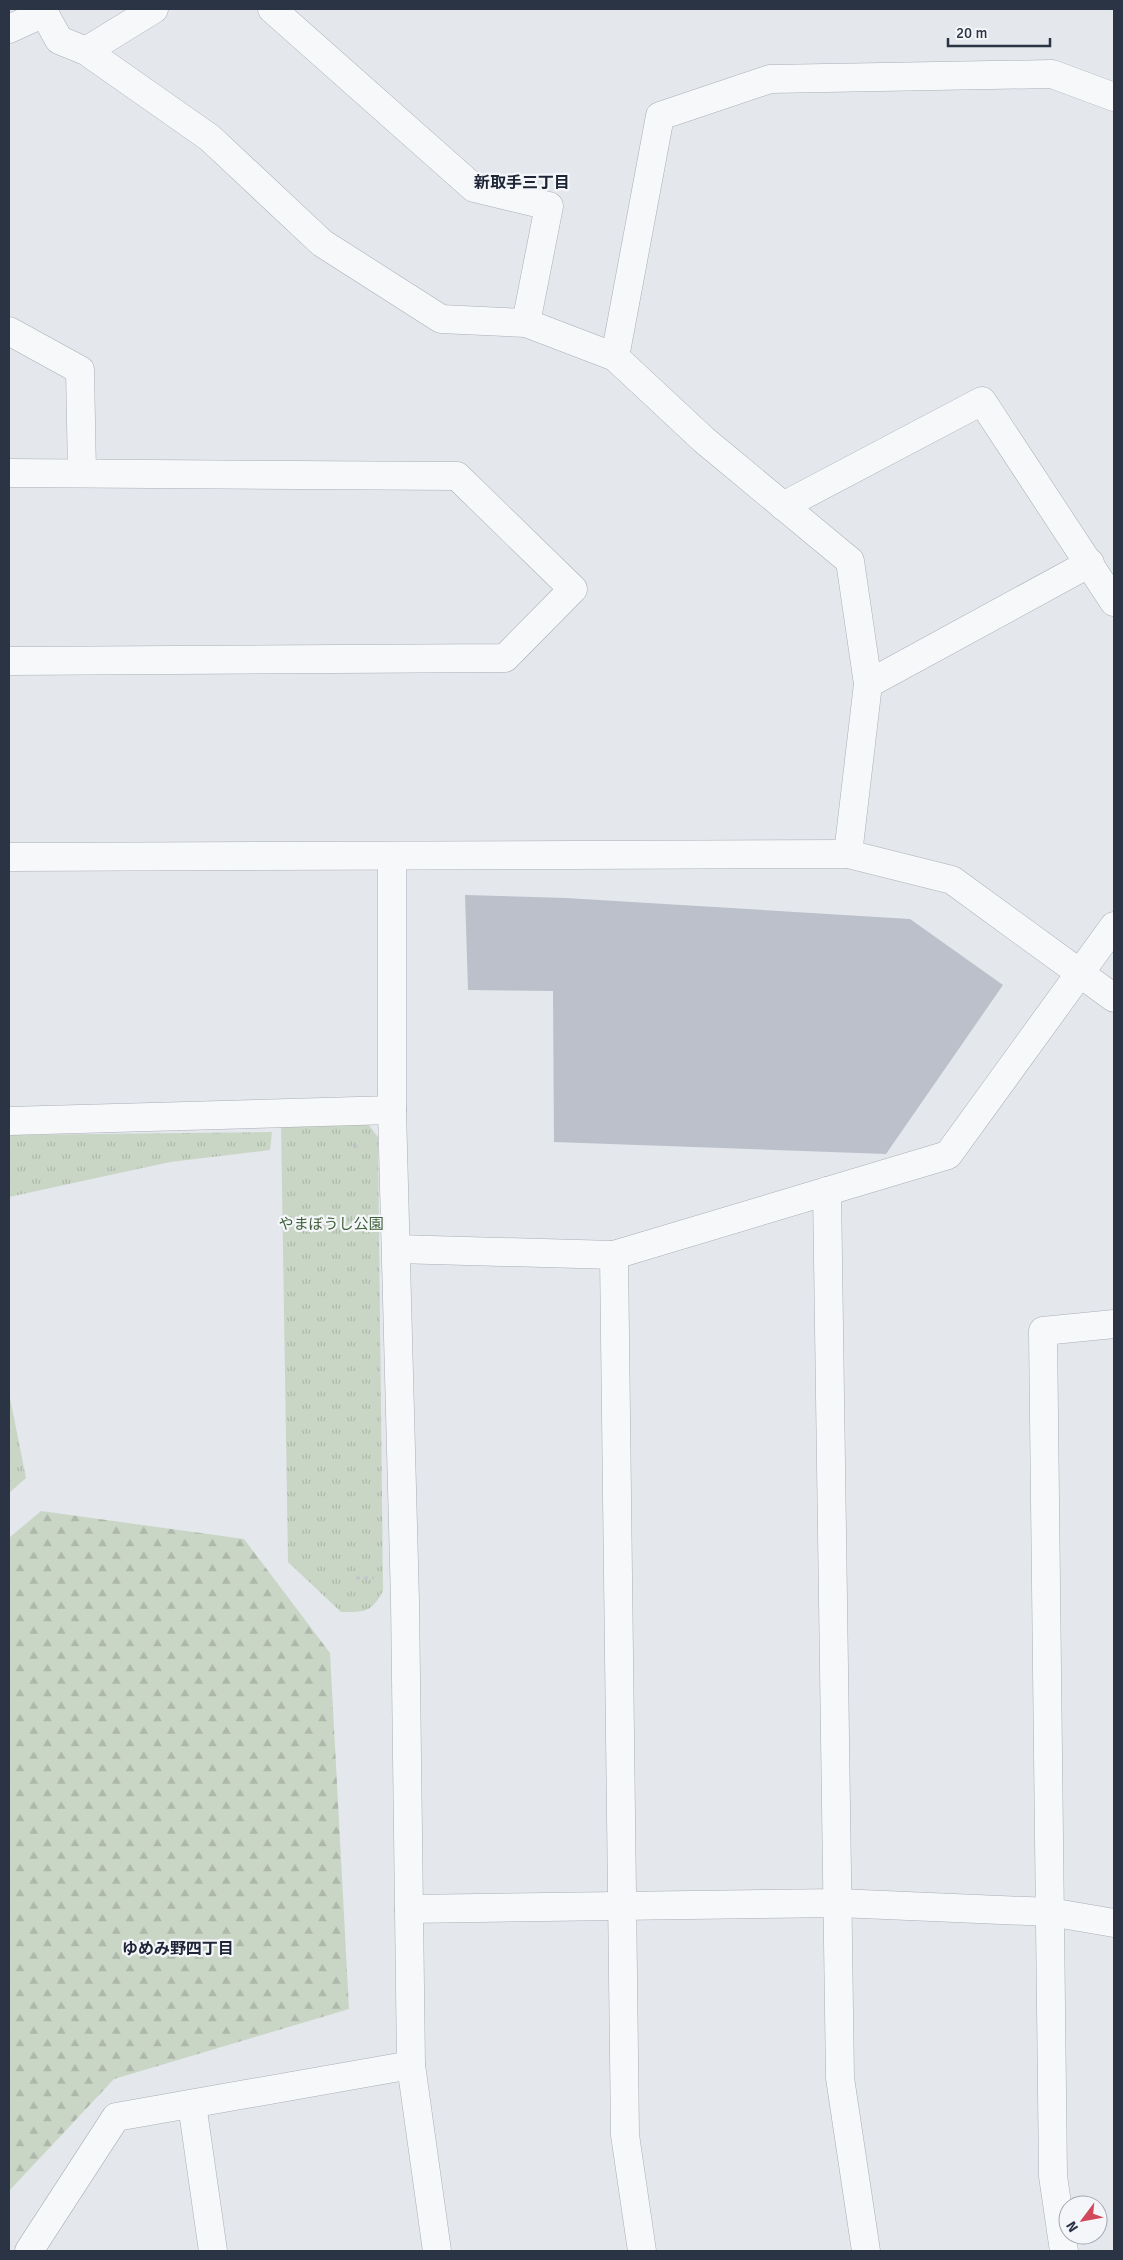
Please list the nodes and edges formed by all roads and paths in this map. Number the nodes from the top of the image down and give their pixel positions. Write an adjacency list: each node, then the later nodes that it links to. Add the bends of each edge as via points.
1 (154, 9): 5 (street)
2 (272, 9): 7 (street, via 474,188 549,206)
3 (43, 11): 4 (street); 5 (street, via 59,40)
4 (9, 30)
5 (86, 51): 7 (street, via 210,138 322,243 441,319)
6 (1114, 97): 9 (street, via 1052,74 770,80 660,116)
7 (526, 323): 9 (street)
8 (9, 331): 11 (street, via 80,370)
9 (615, 357): 12 (street, via 704,440)
10 (9, 473): 11 (street)
11 (82, 473): 15 (street, via 457,476 573,589 505,658)
12 (783, 506): 13 (street, via 982,402); 16 (street, via 850,561)
13 (1090, 563): 14 (street); 16 (street)
14 (1114, 602)
15 (9, 661)
16 (868, 684): 17 (street)
17 (848, 854): 19 (street); 21 (street, via 952,880)
18 (9, 857): 19 (street)
19 (392, 857): 23 (street)
20 (1114, 926): 21 (street)
21 (1080, 972): 22 (street); 25 (street, via 948,1155)
22 (1114, 998)
23 (392, 1110): 24 (street); 26 (street)
24 (9, 1121)
25 (827, 1191): 27 (street); 29 (street)
26 (396, 1249): 27 (street); 31 (street)
27 (614, 1255): 30 (street)
28 (1114, 1324): 32 (street, via 1043,1331)
29 (838, 1903): 30 (street); 32 (street); 40 (street, via 840,2078)
30 (622, 1905): 31 (street); 39 (street, via 625,2135)
31 (410, 1909): 34 (street)
32 (1050, 1912): 33 (street); 41 (street, via 1053,2176)
33 (1114, 1924)
34 (411, 2065): 35 (street); 38 (street)
35 (192, 2104): 36 (street, via 116,2117); 37 (street)
36 (29, 2251)
37 (213, 2251)
38 (437, 2251)
39 (642, 2251)
40 (866, 2251)
41 (1064, 2251)

